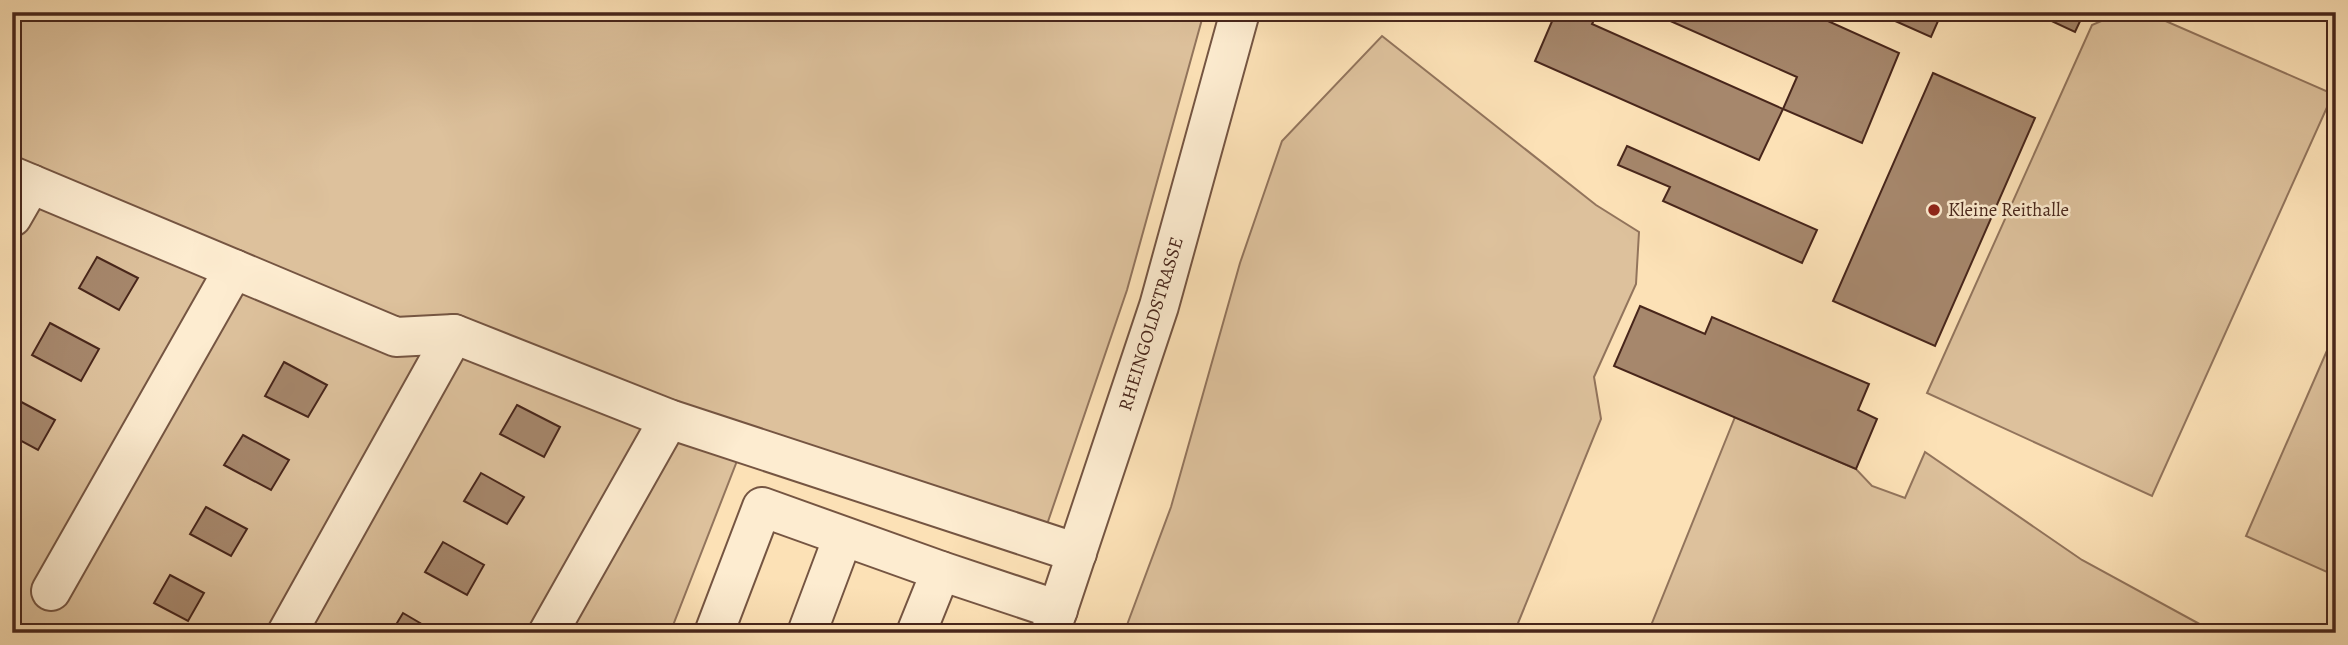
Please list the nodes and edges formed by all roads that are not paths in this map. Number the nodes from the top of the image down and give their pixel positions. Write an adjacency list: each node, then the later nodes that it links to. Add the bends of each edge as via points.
1 (1240, 12): 8 (street, RHEINGOLDSTRASSE, via 1183,172)
2 (22, 180): 3 (street); 4 (street)
3 (12, 217)
4 (234, 270): 5 (street, via 396,337); 10 (street)
5 (454, 334): 6 (street); 12 (street)
6 (668, 419): 8 (street); 13 (street)
7 (844, 537): 9 (street); 14 (street, via 762,507); 15 (street)
8 (1077, 553): 11 (street, RHEINGOLDSTRASSE)
9 (941, 571): 11 (street); 16 (street)
10 (51, 591)
11 (1054, 621)
12 (287, 633)
13 (548, 633)
14 (715, 633)
15 (807, 633)
16 (916, 633)

